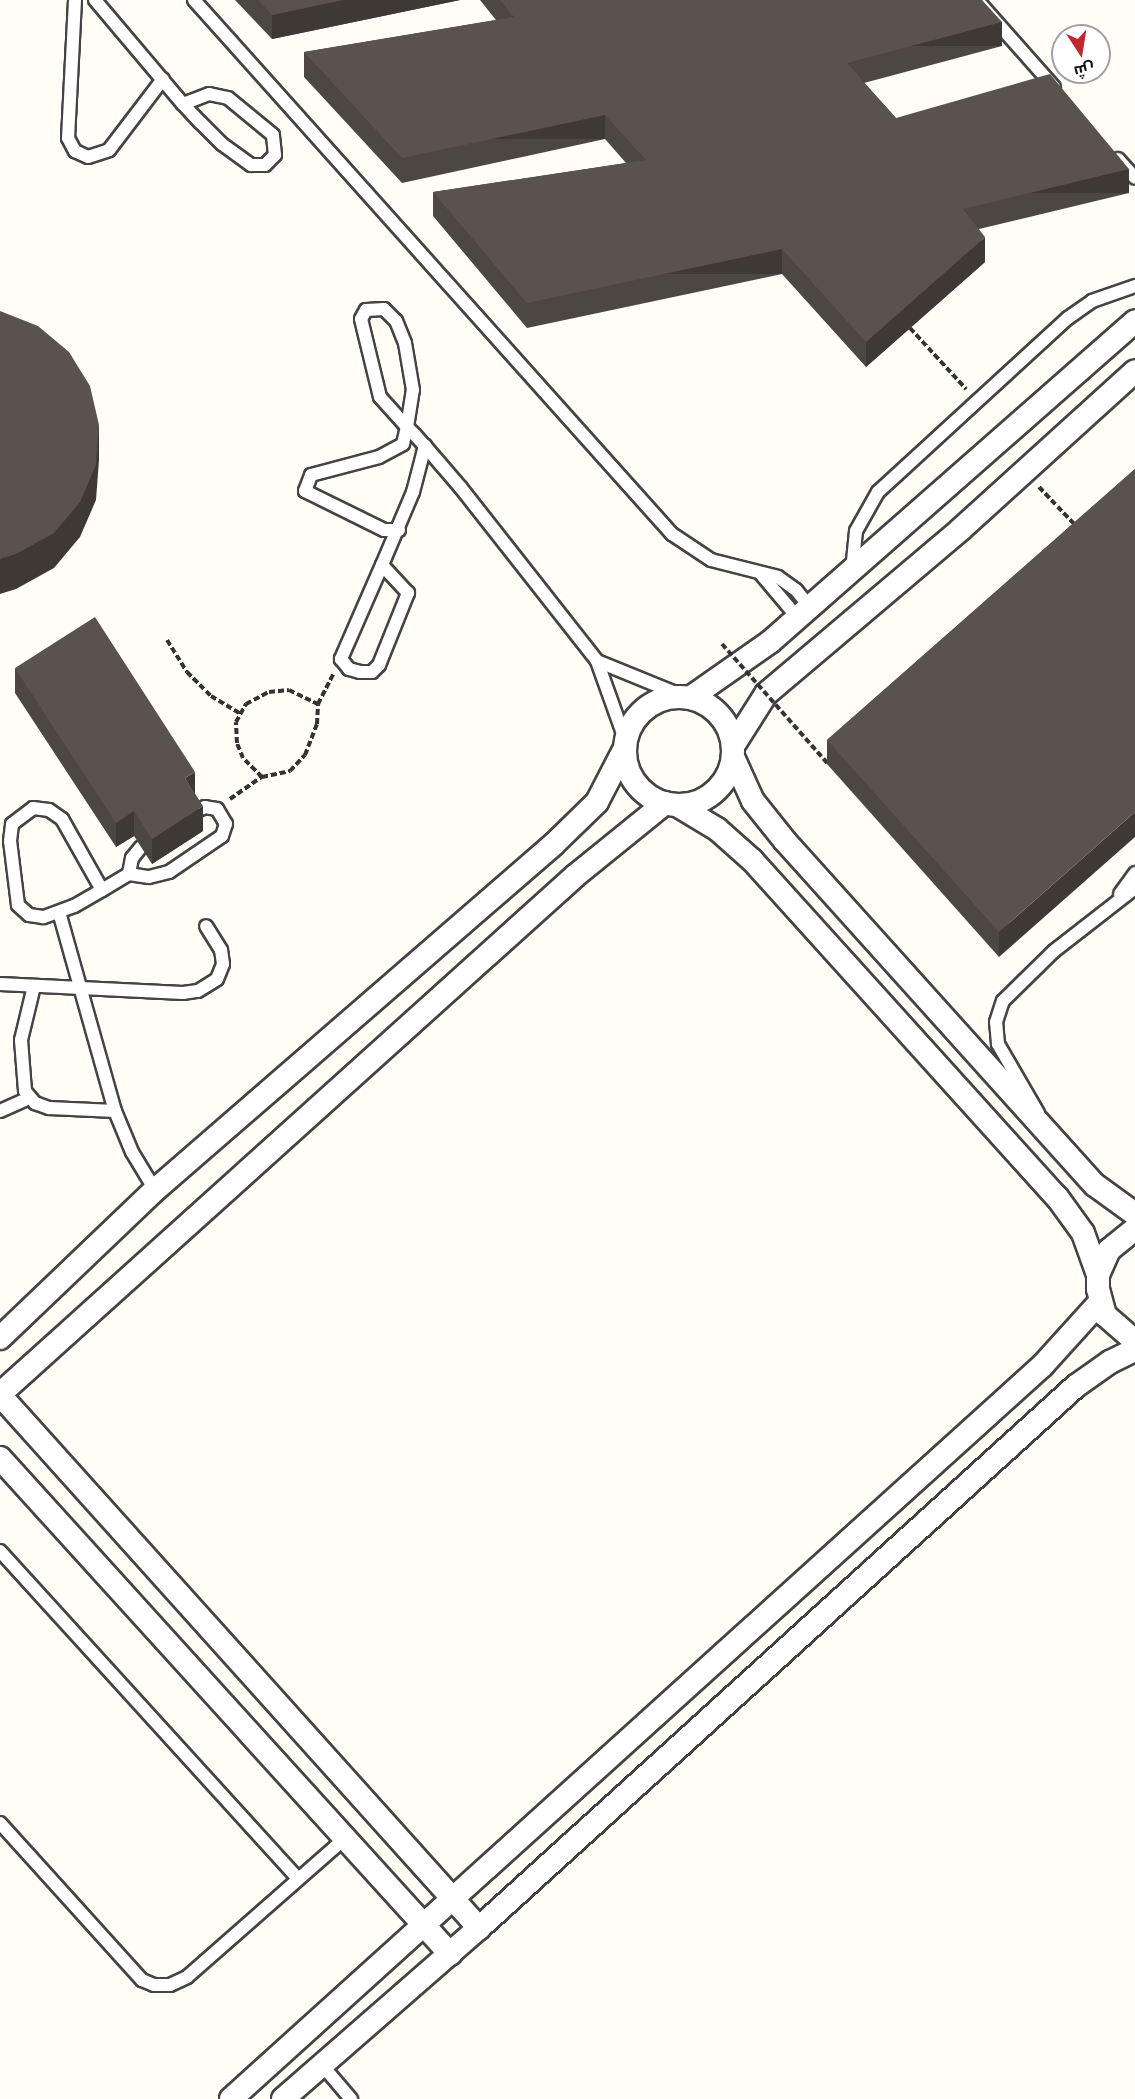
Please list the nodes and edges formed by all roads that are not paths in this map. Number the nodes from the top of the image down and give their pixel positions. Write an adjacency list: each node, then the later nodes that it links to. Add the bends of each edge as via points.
1 (75, 0): 5 (lane, via 69,138 75,151 88,157 109,150)
2 (95, 0): 5 (lane)
3 (194, 0): 18 (lane, via 672,534 711,560 757,570 788,583)
4 (977, 0): 6 (lane)
5 (163, 79): 7 (lane)
6 (1064, 98)
7 (183, 104): 7 (lane, via 244,162 258,166 275,155 273,135 228,98 200,95)
8 (1111, 151): 9 (lane)
9 (1135, 178)
10 (1135, 286): 17 (lane, via 1105,295 1074,313 878,492 856,531)
11 (1135, 321): 17 (street)
12 (1135, 371): 22 (street, via 961,529 766,694)
13 (407, 427): 13 (lane, via 380,397 361,320 366,310 384,309 396,321 405,343 413,390); 14 (lane); 15 (lane, via 404,444 379,457 311,475 305,491 384,530)
14 (425, 446): 15 (lane); 19 (lane)
15 (399, 530): 16 (lane)
16 (382, 565): 16 (lane, via 341,658 349,669 360,672 372,672 379,665 408,593)
17 (852, 572): 18 (street)
18 (804, 612): 20 (street, via 750,658)
19 (597, 660): 20 (lane); 21 (lane)
20 (687, 698): 21 (street, via 662,699 642,711); 22 (street, via 720,715)
21 (625, 745): 23 (street, via 632,778 646,794); 40 (street, via 597,802 554,844)
22 (733, 751): 23 (street, via 719,788 700,801); 39 (street, via 768,822)
23 (671, 804): 43 (street, via 717,829 752,860 1057,1197 1083,1233); 48 (street, via 575,876)
24 (192, 813): 27 (lane, via 205,807 217,809 226,824 217,840 159,876)
25 (141, 846): 27 (lane, via 132,858)
26 (1135, 873): 30 (lane)
27 (129, 874): 29 (lane)
28 (1135, 888): 30 (lane)
29 (102, 890): 31 (lane); 31 (lane, via 62,819 41,808 25,811 10,832 16,898 29,915 43,917)
30 (1113, 905): 39 (lane, via 1017,983 999,1011 998,1044 1028,1088)
31 (59, 912): 35 (lane)
32 (206, 926): 35 (lane, via 221,950 223,964 217,979 205,988 183,993)
33 (0, 984): 34 (lane)
34 (34, 986): 35 (lane); 36 (lane, via 21,1049 22,1084)
35 (81, 987): 38 (lane)
36 (29, 1098): 37 (lane); 38 (lane, via 49,1108)
37 (0, 1111)
38 (116, 1111): 40 (lane, via 132,1152)
39 (1043, 1128): 41 (street, via 1095,1185)
40 (155, 1190): 45 (street)
41 (1135, 1214)
42 (1135, 1229): 43 (street, via 1108,1250)
43 (1098, 1275): 44 (street)
44 (1100, 1302): 46 (street, via 1114,1326); 54 (street, via 1058,1351)
45 (0, 1338)
46 (1135, 1341)
47 (1135, 1350): 56 (street, via 1076,1386)
48 (0, 1394): 54 (street)
49 (0, 1458): 52 (street)
50 (0, 1551): 53 (lane)
51 (0, 1823): 53 (lane, via 142,1980 154,1985 170,1985 187,1977)
52 (345, 1838): 53 (lane); 55 (street)
53 (297, 1877)
54 (454, 1899): 55 (street); 56 (street)
55 (424, 1925): 57 (street); 60 (street)
56 (479, 1928): 57 (street)
57 (450, 1954): 58 (street)
58 (322, 2065): 59 (lane); 61 (street)
59 (347, 2097)
60 (231, 2099)
61 (283, 2099)

